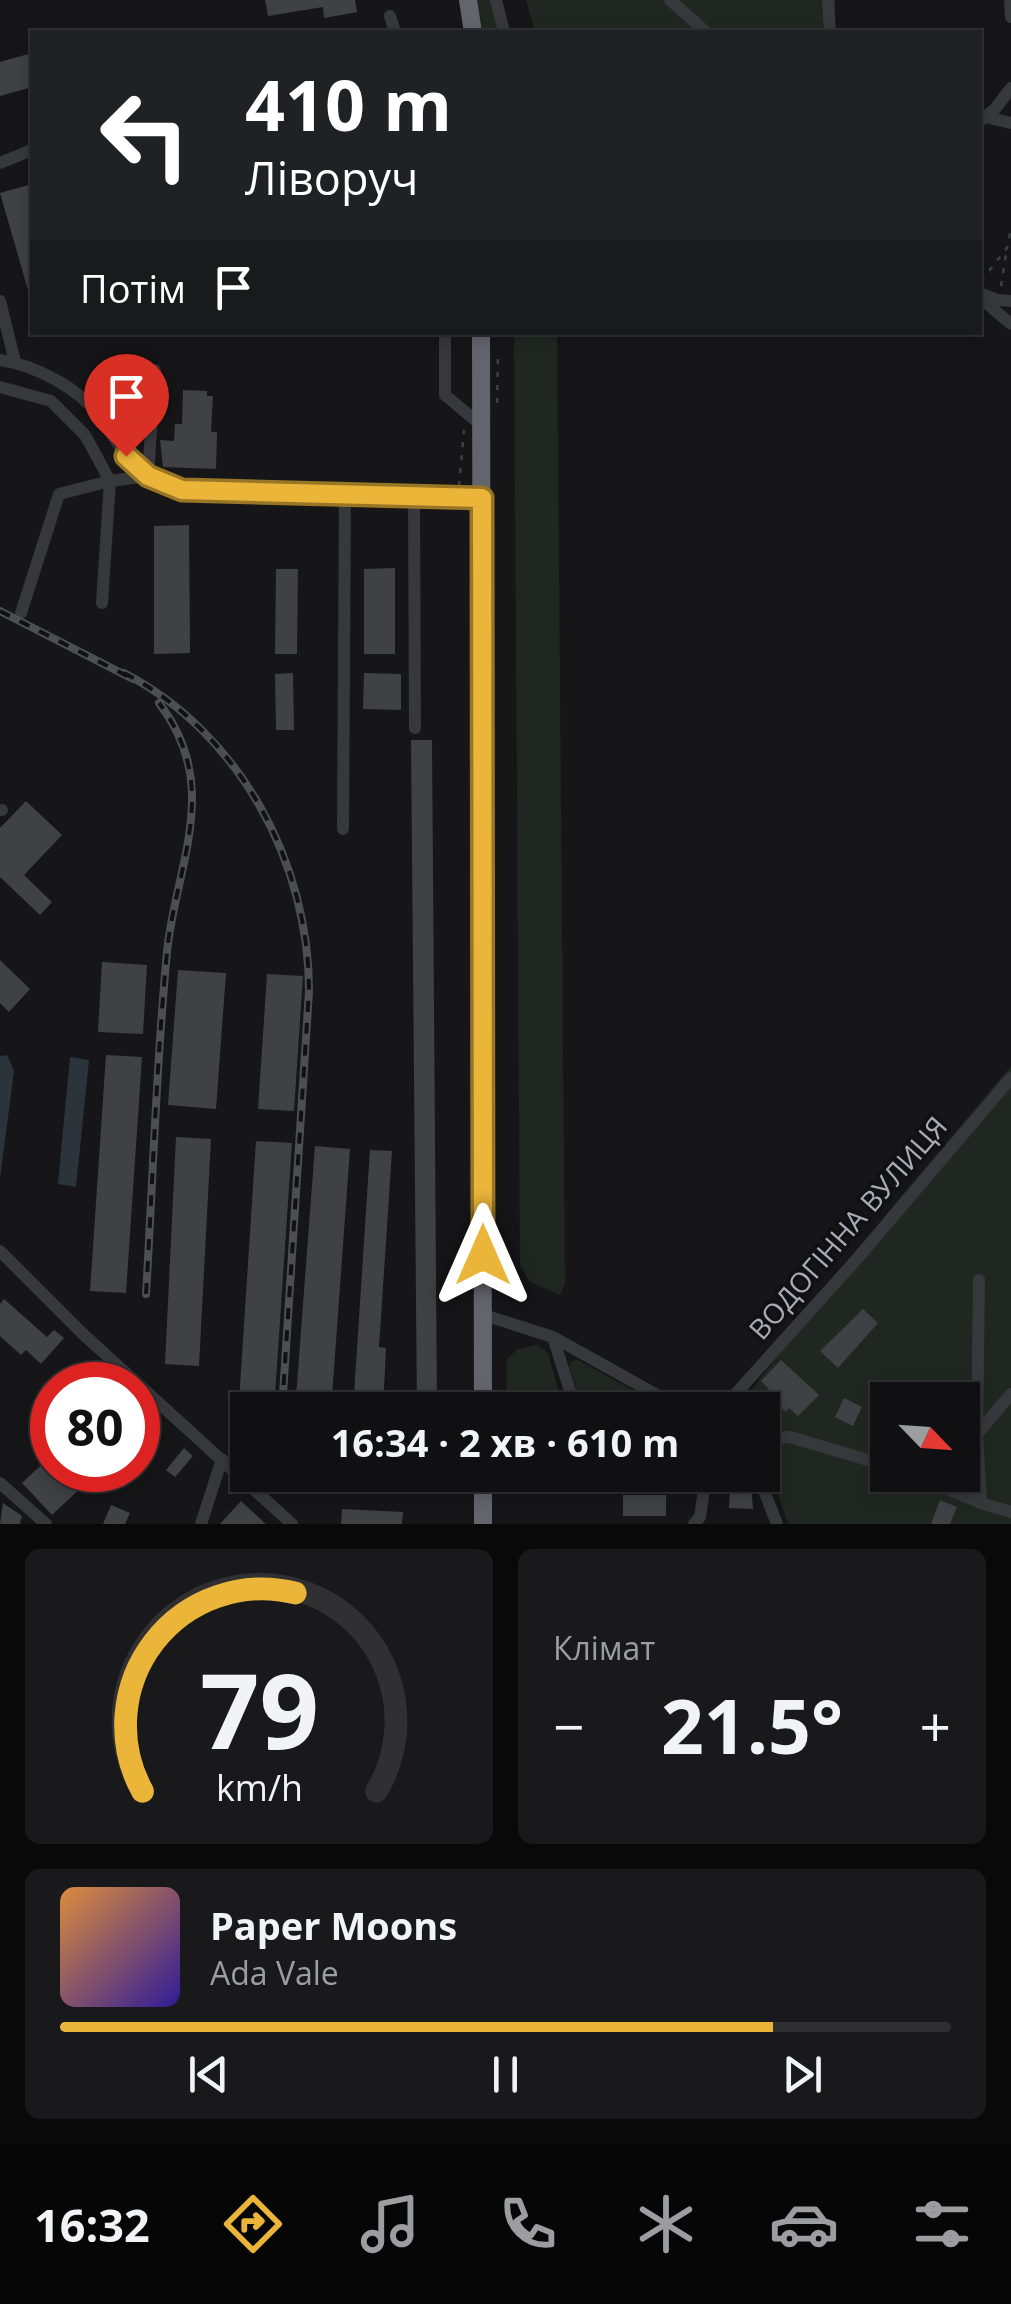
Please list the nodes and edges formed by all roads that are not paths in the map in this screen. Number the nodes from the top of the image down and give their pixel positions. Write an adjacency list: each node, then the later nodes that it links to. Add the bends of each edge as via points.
1 (468, 0): 9 (highway)
2 (496, 0): 10 (street)
3 (670, 0): 11 (street)
4 (828, 0): 12 (street)
5 (1010, 0): 7 (street)
6 (390, 16): 8 (street)
7 (1011, 17)
8 (394, 30)
9 (473, 30)
10 (504, 30)
11 (704, 30)
12 (830, 30)
13 (1011, 88): 14 (street)
14 (983, 119): 15 (street)
15 (1011, 123)
16 (30, 151): 17 (street)
17 (0, 163)
18 (982, 298): 20 (street)
19 (0, 300): 23 (street)
20 (1011, 324)
21 (445, 335): 26 (street, via 445,395)
22 (481, 335): 26 (highway)
23 (7, 361): 27 (street, via 50,376 78,395)
24 (155, 370): 27 (street)
25 (0, 387): 28 (street, via 51,400 85,435)
26 (473, 426): 31 (highway)
27 (148, 476): 28 (street); 29 (street, via 182,490)
28 (110, 481): 32 (street); 33 (street, via 59,494)
29 (346, 494): 30 (street); 35 (street)
30 (414, 496): 31 (street); 34 (street)
31 (482, 498): 39 (highway)
32 (102, 603)
33 (21, 613)
34 (415, 728)
35 (343, 829)
36 (1010, 1082): 45 (street, ВОДОГІННА ВУЛИЦЯ)
37 (0, 1251): 49 (street)
38 (978, 1280): 41 (street)
39 (484, 1316): 40 (street); 42 (highway)
40 (553, 1337): 43 (street); 44 (street)
41 (977, 1382)
42 (484, 1392)
43 (570, 1392)
44 (648, 1392)
45 (738, 1392)
46 (1011, 1394): 47 (street)
47 (980, 1430)
48 (780, 1438): 50 (street)
49 (222, 1459): 60 (street); 61 (street)
50 (870, 1461)
51 (0, 1483): 59 (street)
52 (980, 1486): 57 (street)
53 (484, 1492): 62 (highway)
54 (704, 1492): 63 (street)
55 (765, 1492): 64 (street)
56 (954, 1492): 57 (street)
57 (981, 1503): 58 (street)
58 (1011, 1512)
59 (46, 1524)
60 (201, 1524)
61 (292, 1524)
62 (483, 1524)
63 (694, 1524)
64 (777, 1524)

